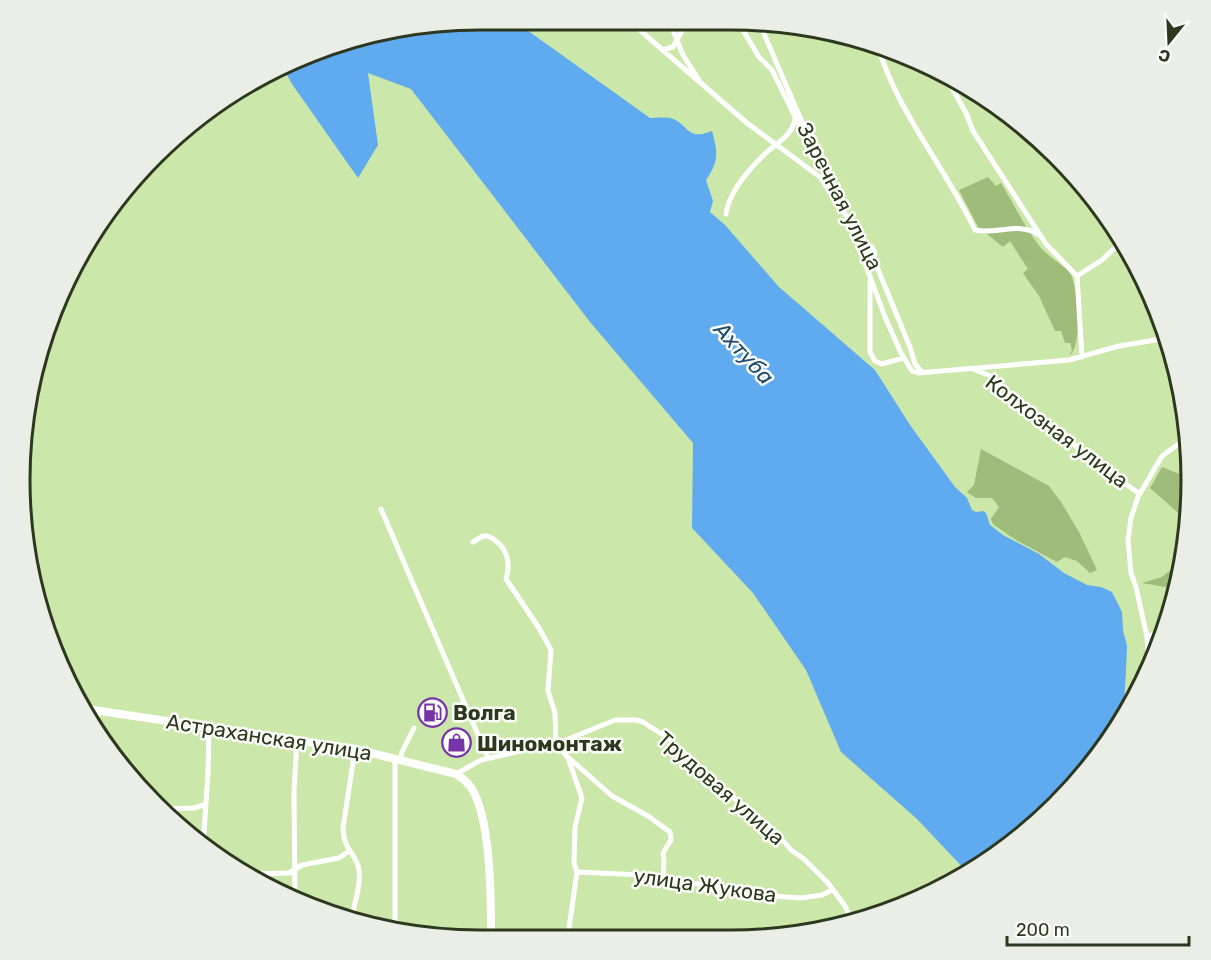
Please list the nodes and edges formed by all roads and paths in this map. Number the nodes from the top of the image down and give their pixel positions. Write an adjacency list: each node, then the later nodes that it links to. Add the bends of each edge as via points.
1 (639, 30): 7 (street)
2 (674, 30): 6 (street)
3 (683, 30): 6 (street)
4 (743, 30): 11 (street, via 772,70)
5 (763, 31): 13 (street, Заречная улица)
6 (678, 40): 7 (street, via 673,47); 9 (street)
7 (661, 50): 9 (street)
8 (881, 56): 16 (street, via 893,88 975,230 1021,228)
9 (702, 86): 12 (street)
10 (952, 88): 16 (street, via 973,131)
11 (795, 119): 12 (street, via 790,133); 13 (street)
12 (776, 145): 14 (street, via 745,175); 15 (street, via 820,177)
13 (823, 167): 15 (street, Заречная улица)
14 (726, 214)
15 (849, 220): 17 (street, Заречная улица)
16 (1041, 237): 21 (street)
17 (859, 239): 19 (street, Заречная улица); 20 (street)
18 (1116, 247): 21 (street)
19 (874, 263): 20 (street); 26 (street, Заречная улица, via 911,356)
20 (870, 276): 24 (street); 24 (street, via 870,352 882,364)
21 (1077, 276): 23 (street)
22 (1158, 340): 23 (street, Колхозная улица)
23 (1082, 357): 25 (street, Колхозная улица)
24 (903, 358): 26 (street, via 912,371)
25 (974, 369): 26 (street, Колхозная улица); 28 (street, Колхозная улица, via 993,377 1024,410 1064,433 1083,454)
26 (921, 371)
27 (1179, 443): 28 (street, Колхозная улица, via 1162,456)
28 (1140, 494): 32 (street, Колхозная улица, via 1131,518 1128,553)
29 (381, 509): 42 (street)
30 (473, 542): 40 (street, via 488,536 504,549 509,563 506,579 549,643 548,690 555,713)
31 (1154, 634): 32 (street)
32 (1147, 637): 33 (street, Колхозная улица)
33 (1148, 650)
34 (93, 710): 35 (main road, Астраханская улица)
35 (98, 711): 36 (street); 37 (main road, Астраханская улица)
36 (97, 717)
37 (208, 726): 39 (main road, Астраханская улица); 46 (street)
38 (414, 728): 44 (street)
39 (297, 740): 41 (main road, Астраханская улица); 50 (street)
40 (556, 743): 42 (street, Трудовая улица); 43 (street); 55 (street, Трудовая улица, via 615,720 650,725 764,820)
41 (355, 749): 44 (main road, Астраханская улица); 49 (street, via 343,828)
42 (488, 758): 45 (street, Трудовая улица)
43 (568, 758): 51 (street, via 582,798 575,827); 53 (street, via 612,796 670,832 671,840 663,853)
44 (398, 759): 45 (main road, Астраханская улица); 58 (street)
45 (456, 774): 59 (main road, via 469,784 481,814)
46 (204, 805): 47 (street); 48 (street)
47 (173, 809)
48 (203, 835)
49 (349, 851): 50 (street, via 339,858); 56 (street, via 359,871)
50 (296, 868): 52 (street, via 284,874); 54 (street)
51 (577, 872): 53 (street, улица Жукова); 60 (street)
52 (262, 874)
53 (663, 878): 55 (street, улица Жукова, via 771,896 810,897)
54 (295, 890)
55 (832, 890): 57 (street, Трудовая улица)
56 (352, 911)
57 (849, 914)
58 (395, 922)
59 (491, 930)
60 (569, 930)

